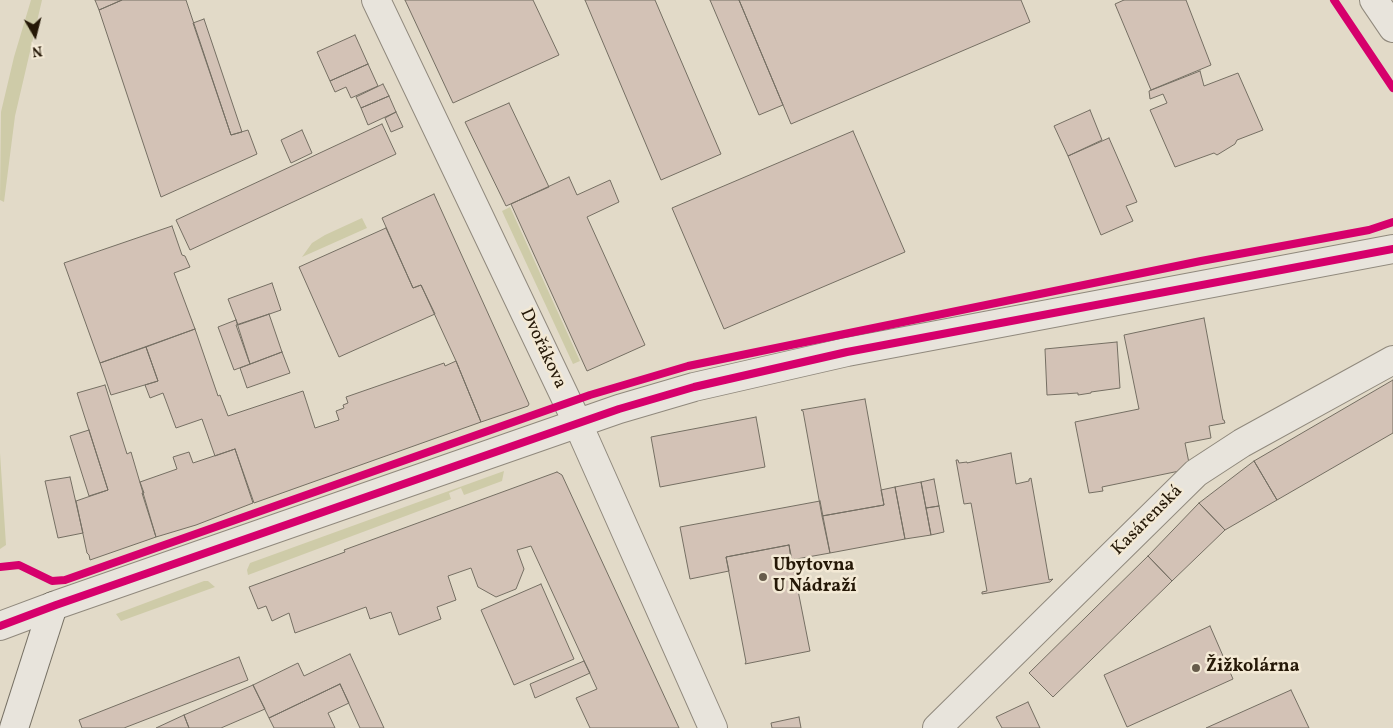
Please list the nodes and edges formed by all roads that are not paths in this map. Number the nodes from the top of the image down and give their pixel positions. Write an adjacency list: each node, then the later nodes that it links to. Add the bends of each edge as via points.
1 (376, 0): 8 (street, Dvořákova)
2 (1374, 0): 3 (street)
3 (1393, 28)
4 (1393, 240): 6 (street)
5 (1393, 249): 6 (street)
6 (1360, 255): 8 (street, via 847,352 694,387)
7 (1393, 360): 13 (street, Kasárenská, via 1242,443 1196,473)
8 (578, 424): 9 (street); 12 (street, Dvořákova)
9 (53, 606): 10 (street); 11 (street)
10 (0, 626)
11 (14, 728)
12 (713, 728)
13 (937, 728)

